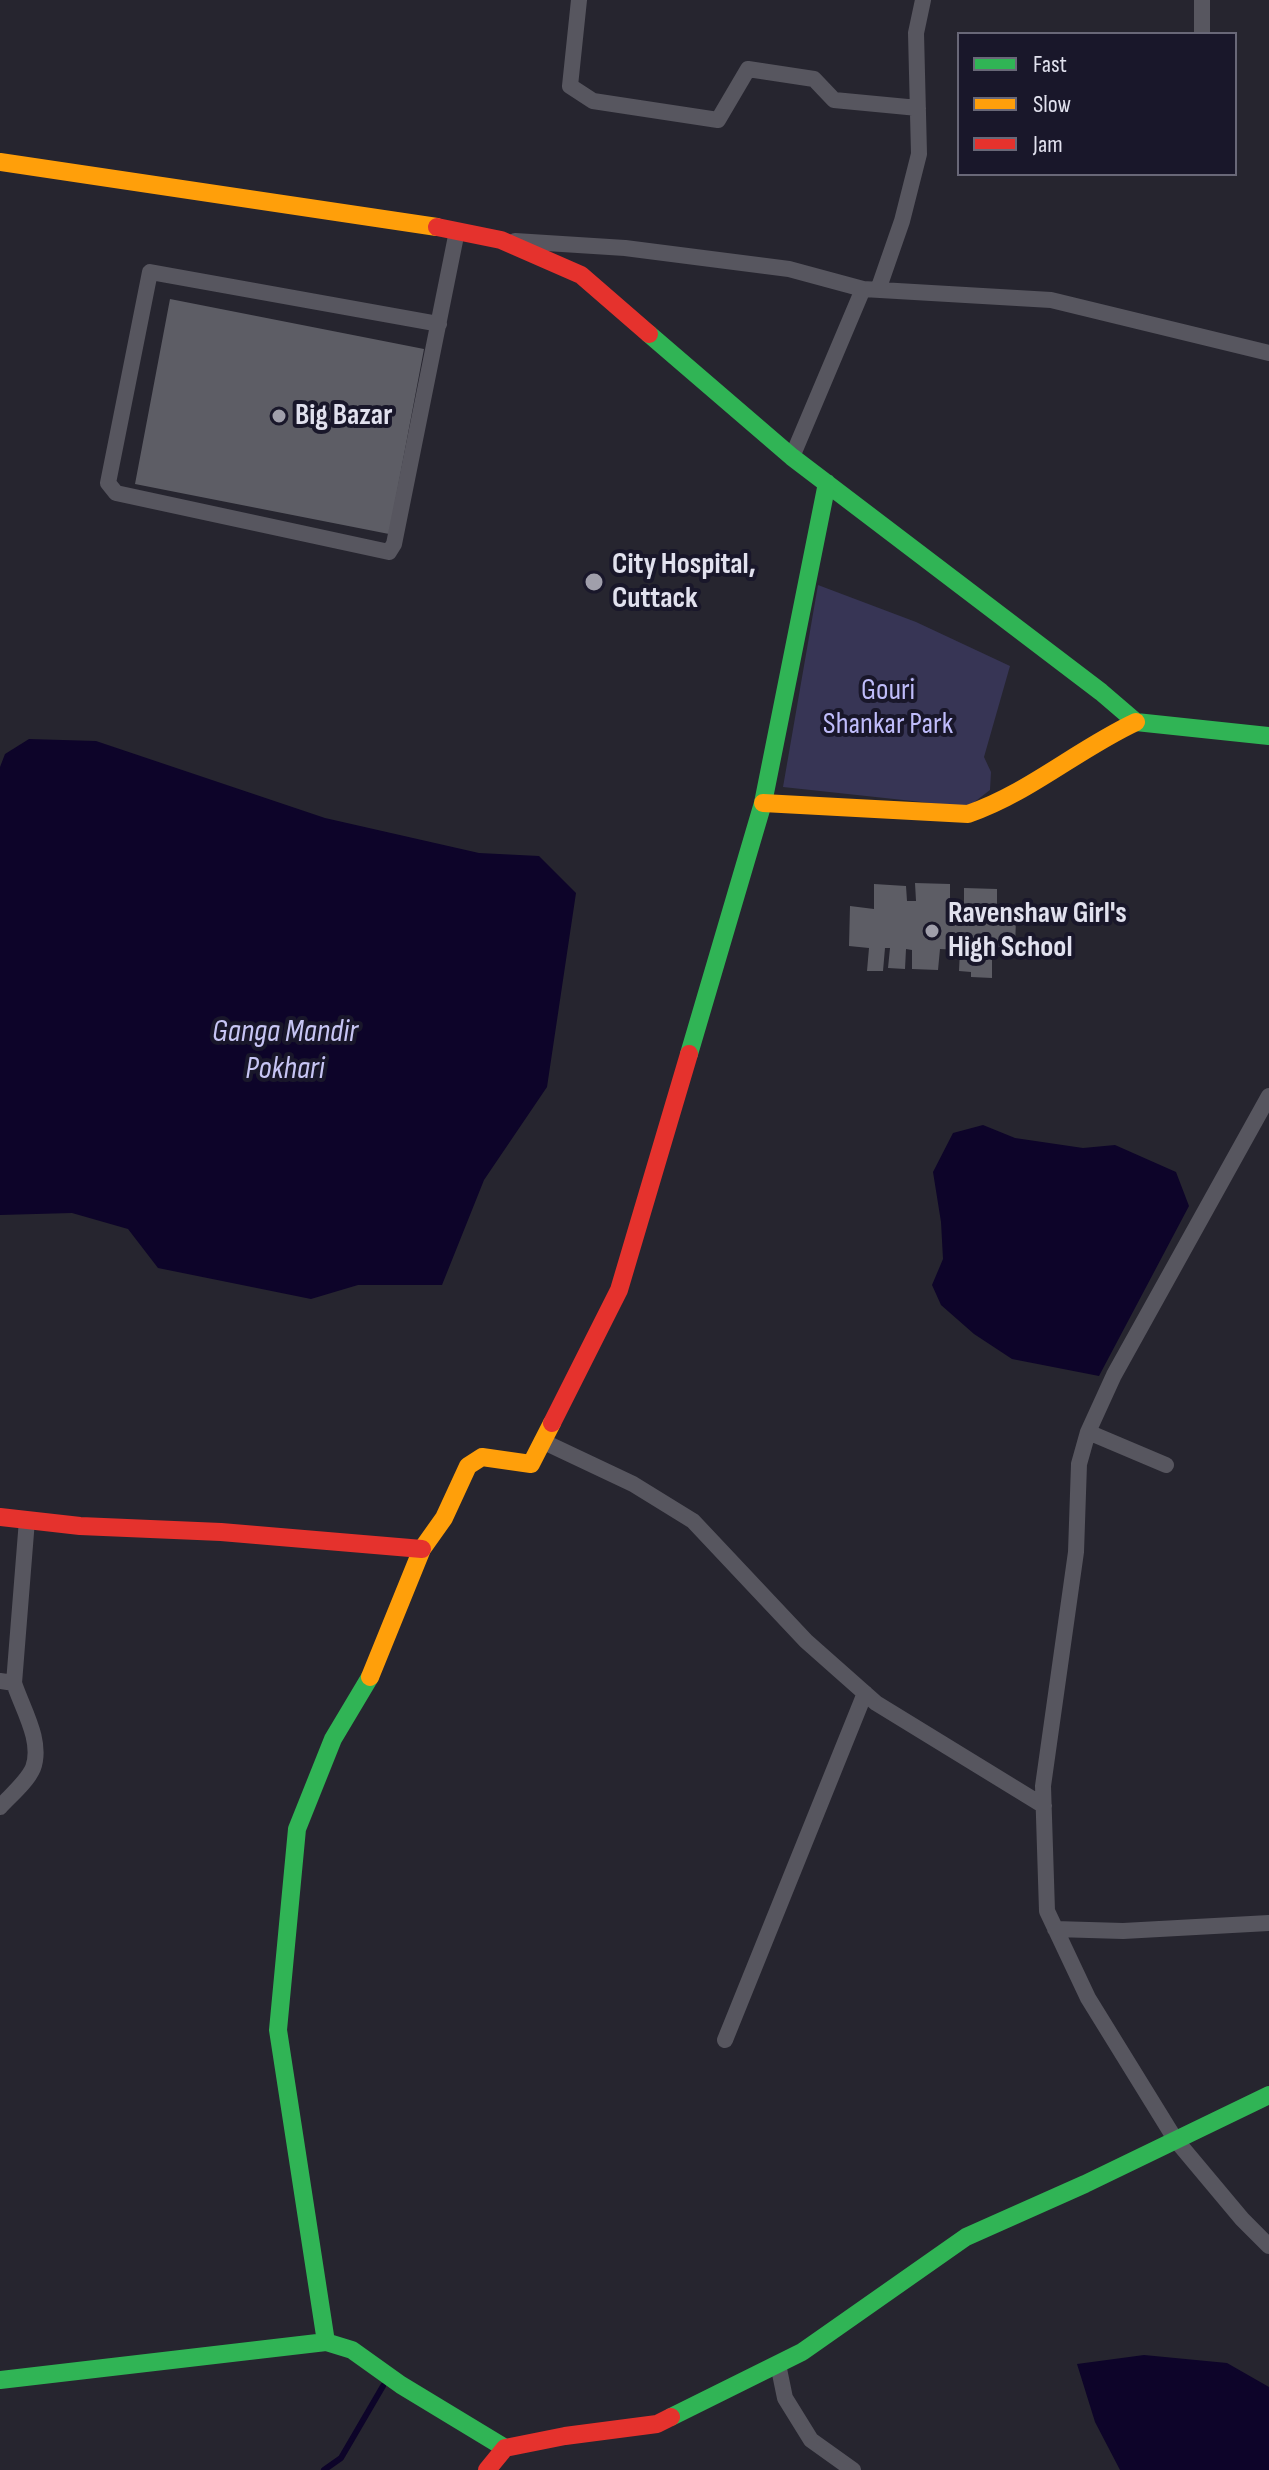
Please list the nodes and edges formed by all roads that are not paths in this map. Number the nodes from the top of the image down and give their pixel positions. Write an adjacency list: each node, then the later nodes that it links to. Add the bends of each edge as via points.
1 (579, 0): 5 (street, via 570,86 593,101 718,120 748,69 814,79 834,100)
2 (923, 0): 5 (street, via 916,33)
3 (1203, 0): 4 (street)
4 (1202, 32)
5 (918, 108): 9 (street, via 919,154 902,221)
6 (0, 162): 7 (street)
7 (457, 231): 8 (street); 10 (street)
8 (501, 240): 9 (street, via 625,248 789,269); 12 (street, via 581,275)
9 (870, 290): 11 (street, via 1051,300); 12 (street)
10 (439, 324): 10 (street, via 389,552 116,493 108,483 150,272)
11 (1269, 353)
12 (792, 457): 13 (street)
13 (827, 483): 14 (street); 16 (street)
14 (1136, 722): 15 (street); 16 (street, via 1000,803 968,814)
15 (1269, 736)
16 (763, 803): 19 (street, via 619,1290)
17 (1269, 1096): 18 (street, via 1114,1375)
18 (1088, 1432): 20 (street); 26 (street, via 1079,1464 1076,1552)
19 (542, 1441): 23 (street, via 531,1464 482,1457 468,1466 444,1518); 25 (street, via 633,1484 693,1521 806,1641)
20 (1166, 1465)
21 (0, 1517): 22 (street)
22 (27, 1520): 23 (street); 24 (street)
23 (422, 1549): 34 (street, via 376,1666 333,1739 297,1829 278,2030)
24 (7, 1682): 27 (street, via 32,1727 35,1758 32,1771)
25 (865, 1693): 26 (street); 30 (street)
26 (1044, 1806): 29 (street, via 1047,1911)
27 (0, 1807)
28 (1269, 1923): 29 (street)
29 (1055, 1929): 32 (street, via 1088,1998)
30 (725, 2040)
31 (1269, 2095): 32 (street)
32 (1175, 2139): 33 (street); 35 (street, via 966,2237)
33 (1269, 2246)
34 (326, 2342): 36 (street); 37 (street, via 352,2350)
35 (778, 2364): 37 (street, via 657,2424); 39 (street, via 785,2398 811,2440)
36 (0, 2380)
37 (505, 2448): 38 (street)
38 (487, 2470)
39 (853, 2470)

